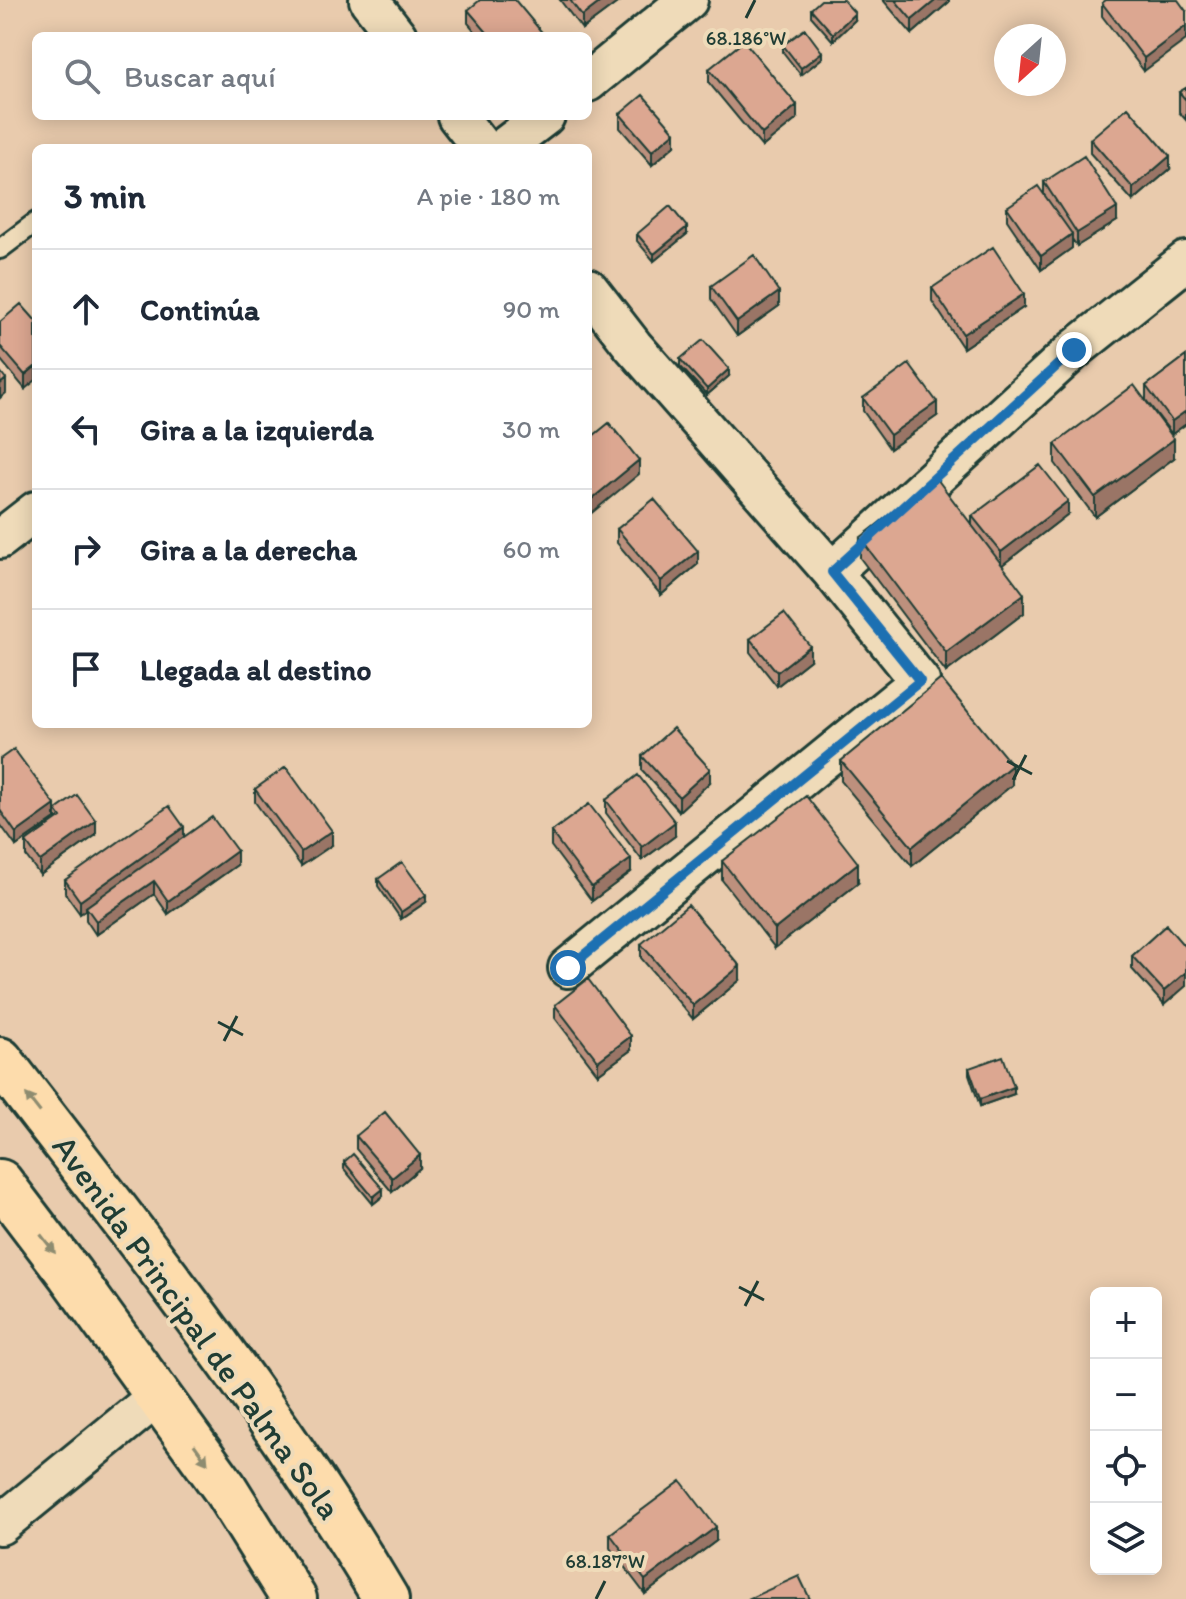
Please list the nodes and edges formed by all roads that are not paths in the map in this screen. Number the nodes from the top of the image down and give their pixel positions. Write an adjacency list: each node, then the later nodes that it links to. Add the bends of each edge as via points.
1 (369, 0): 3 (street)
2 (688, 0): 4 (street)
3 (394, 32)
4 (592, 79)
5 (460, 120): 7 (street)
6 (540, 120): 8 (street)
7 (479, 144)
8 (508, 144)
9 (32, 225): 10 (lane)
10 (0, 249)
11 (1186, 261): 15 (street, via 1074,350)
12 (592, 293): 15 (street)
13 (32, 514): 14 (street)
14 (0, 539)
15 (832, 572): 16 (street, via 920,681)
16 (568, 968)
17 (0, 1060): 22 (highway, Avenida Principal de Palma Sola, one-way to 17, via 284,1437)
18 (0, 1182): 19 (highway, Avenida Principal de Palma Sola, one-way to 19)
19 (158, 1396): 20 (street); 21 (highway, Avenida Principal de Palma Sola, one-way to 21, via 224,1487)
20 (0, 1525)
21 (294, 1599)
22 (386, 1599)

